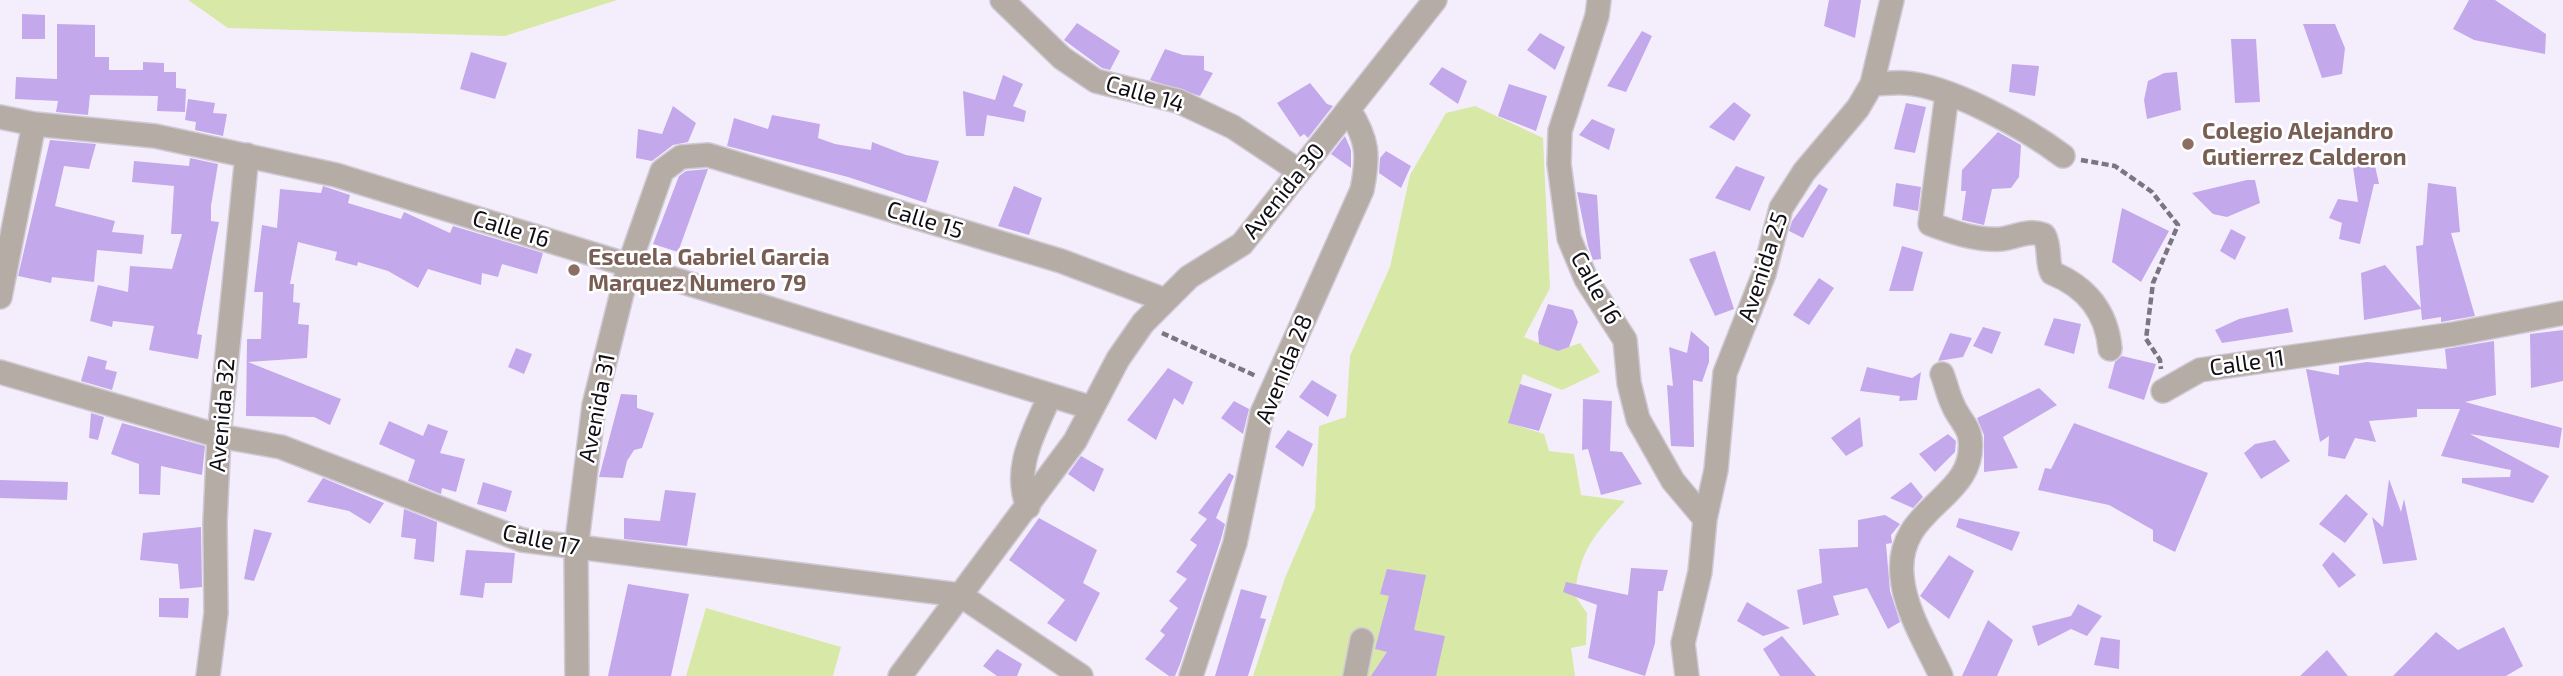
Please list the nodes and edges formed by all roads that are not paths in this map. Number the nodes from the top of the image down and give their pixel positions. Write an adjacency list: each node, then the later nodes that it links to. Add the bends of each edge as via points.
1 (1002, 0): 13 (street, Calle 14, via 1062,58 1096,81 1178,101 1233,127)
2 (1436, 0): 7 (street, Avenida 30)
3 (1599, 0): 26 (street, Calle 16, via 1560,131 1559,164 1569,238 1586,279 1625,340 1638,419 1674,481)
4 (1892, 0): 5 (street, Avenida 25)
5 (1872, 85): 6 (street, via 1907,83); 26 (street, Avenida 25, via 1781,208 1764,275 1725,373 1716,470)
6 (1947, 94): 11 (street, via 2029,131); 18 (street, via 1930,224 1976,239 2002,239 2033,231 2044,235 2052,273 2099,308 2108,327)
7 (1349, 110): 13 (street, Avenida 30); 34 (street, Avenida 28, via 1365,143 1368,163 1362,190 1262,413 1235,543)
8 (0, 117): 9 (street, Calle 16)
9 (34, 124): 10 (street, Calle 16, via 155,136); 15 (street)
10 (247, 155): 14 (street, Calle 16, via 336,175); 24 (street, Avenida 32)
11 (2063, 156)
12 (681, 157): 14 (street, Avenida 31, via 662,171); 16 (street, Calle 15, via 708,156 734,163 1060,261)
13 (1299, 172): 16 (street, Avenida 30, via 1241,244)
14 (629, 265): 22 (street, Calle 16); 27 (street, Avenida 31, via 594,405)
15 (0, 298)
16 (1165, 300): 23 (street, Avenida 30, via 1143,323)
17 (2563, 313): 21 (street, Calle 11, via 2454,334 2200,370)
18 (2110, 349)
19 (0, 372): 24 (street, Calle 17)
20 (1942, 374): 37 (street, via 1970,436 1969,456 1964,477 1912,527 1905,543 1902,574 1907,601)
21 (2163, 391)
22 (1050, 395): 23 (street, Calle 16); 25 (street, via 1022,461 1021,489)
23 (1092, 408): 25 (street, Avenida 30, via 1075,441)
24 (219, 436): 27 (street, Calle 17, via 281,447 522,540); 30 (street, Avenida 32, via 216,613)
25 (1028, 506): 28 (street, Avenida 30)
26 (1705, 519): 36 (street, Avenida 25, via 1700,572 1684,643)
27 (576, 549): 28 (street, Calle 17); 31 (street, Avenida 31)
28 (960, 595): 32 (street, Avenida 30); 33 (street, Calle 17)
29 (1362, 640): 35 (street)
30 (208, 676)
31 (577, 676)
32 (900, 676)
33 (1081, 676)
34 (1191, 676)
35 (1355, 676)
36 (1687, 676)
37 (1941, 676)

